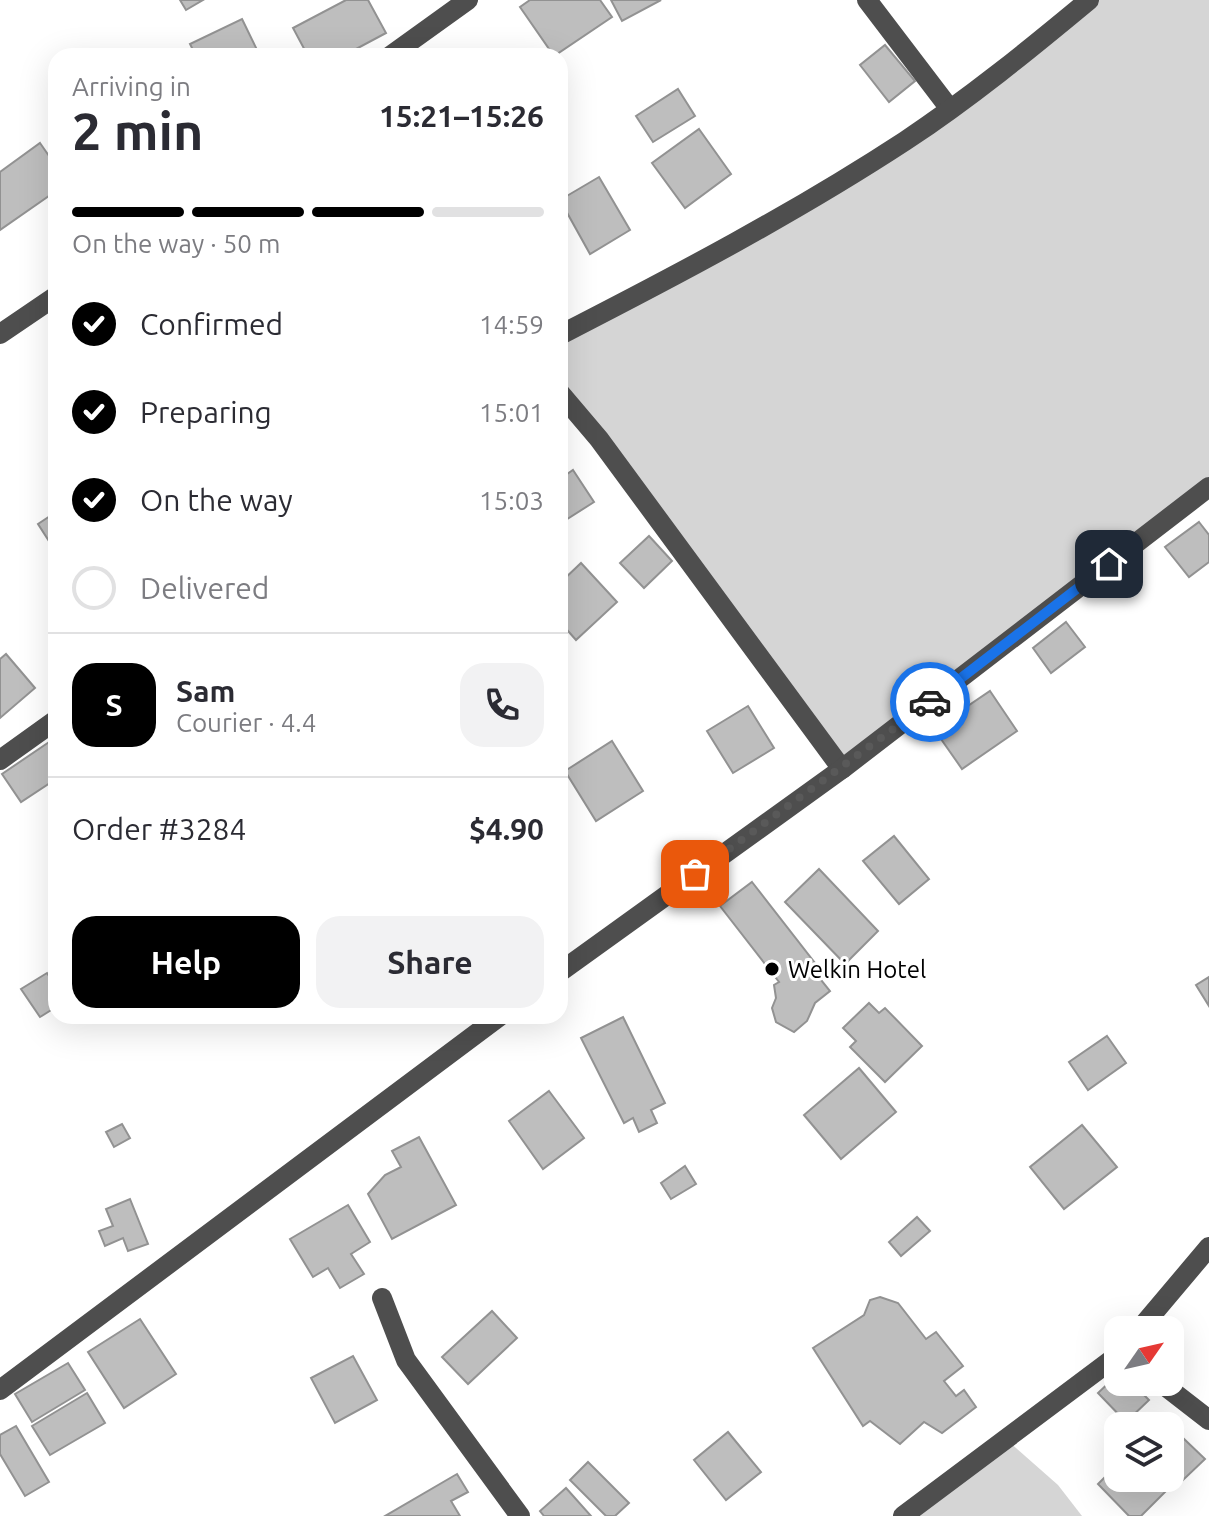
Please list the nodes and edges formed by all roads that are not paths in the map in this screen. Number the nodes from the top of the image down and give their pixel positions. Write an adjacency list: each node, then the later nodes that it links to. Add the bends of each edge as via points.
1 (468, 0): 4 (street)
2 (867, 0): 5 (street)
3 (1089, 0): 5 (street)
4 (401, 48)
5 (950, 109): 7 (street, via 686,271)
6 (48, 301): 8 (street)
7 (568, 331)
8 (0, 334)
9 (568, 402): 13 (street)
10 (1209, 487): 13 (street)
11 (48, 726): 12 (street)
12 (0, 760)
13 (842, 769): 14 (street)
14 (568, 966)
15 (489, 1024): 20 (street)
16 (1209, 1247): 18 (street)
17 (382, 1298): 23 (street, via 406,1360)
18 (1151, 1316)
19 (1104, 1365): 24 (street)
20 (0, 1390)
21 (1178, 1396): 22 (street)
22 (1209, 1420)
23 (520, 1516)
24 (903, 1516)

